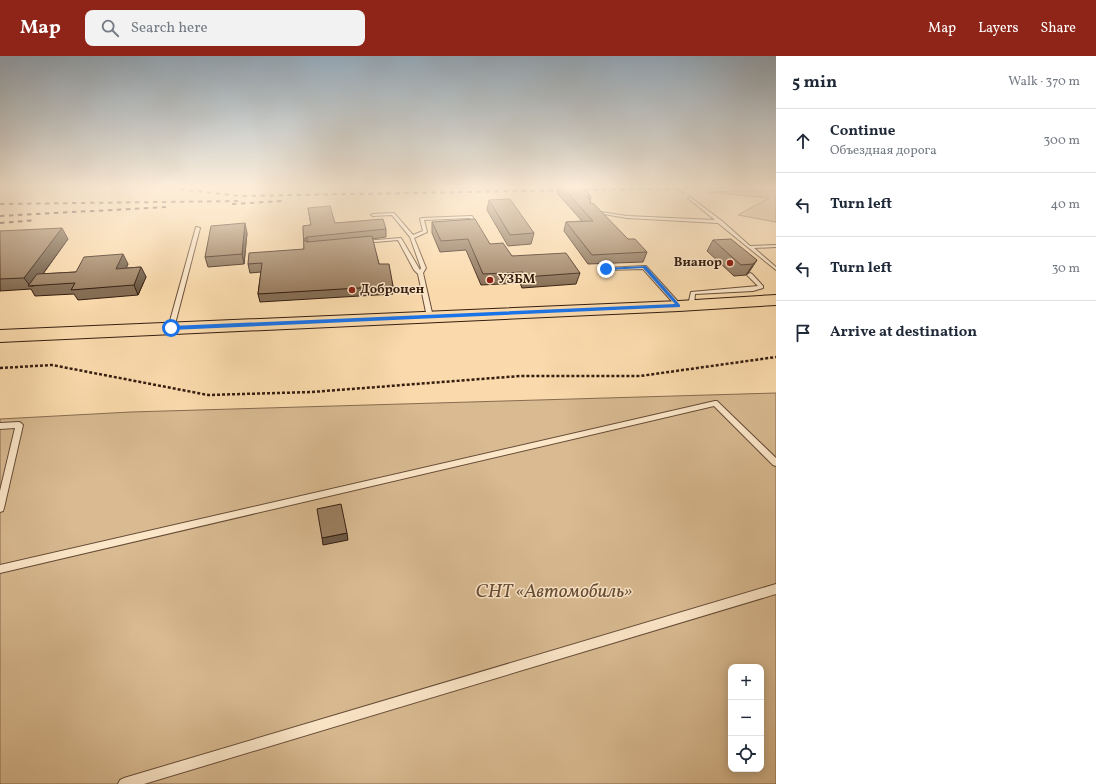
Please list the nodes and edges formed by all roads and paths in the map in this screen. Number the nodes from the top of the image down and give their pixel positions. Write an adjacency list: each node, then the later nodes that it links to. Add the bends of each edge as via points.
1 (399, 221): 8 (lane)
2 (422, 221): 8 (lane, via 425,232)
3 (474, 221): 7 (lane)
4 (701, 221): 5 (lane)
5 (720, 222): 11 (lane)
6 (198, 228): 19 (lane)
7 (482, 233)
8 (412, 237): 14 (lane, via 424,268)
9 (361, 242): 14 (lane, via 399,239)
10 (776, 246): 11 (lane)
11 (750, 247): 13 (lane)
12 (606, 269): 17 (lane, via 644,267)
13 (776, 269)
14 (420, 273): 18 (lane)
15 (750, 275): 17 (lane, via 761,286 753,289 694,293)
16 (776, 300): 17 (main road)
17 (685, 305): 18 (main road)
18 (430, 316): 19 (main road)
19 (171, 328): 20 (main road)
20 (0, 336)
21 (776, 357): 22 (path, via 640,376 520,376 312,392 208,395 52,366)
22 (0, 368)
23 (0, 426): 25 (lane, via 19,425)
24 (776, 463): 26 (lane, via 715,403)
25 (0, 508)
26 (0, 569)
27 (776, 589): 28 (lane)
28 (124, 784)

